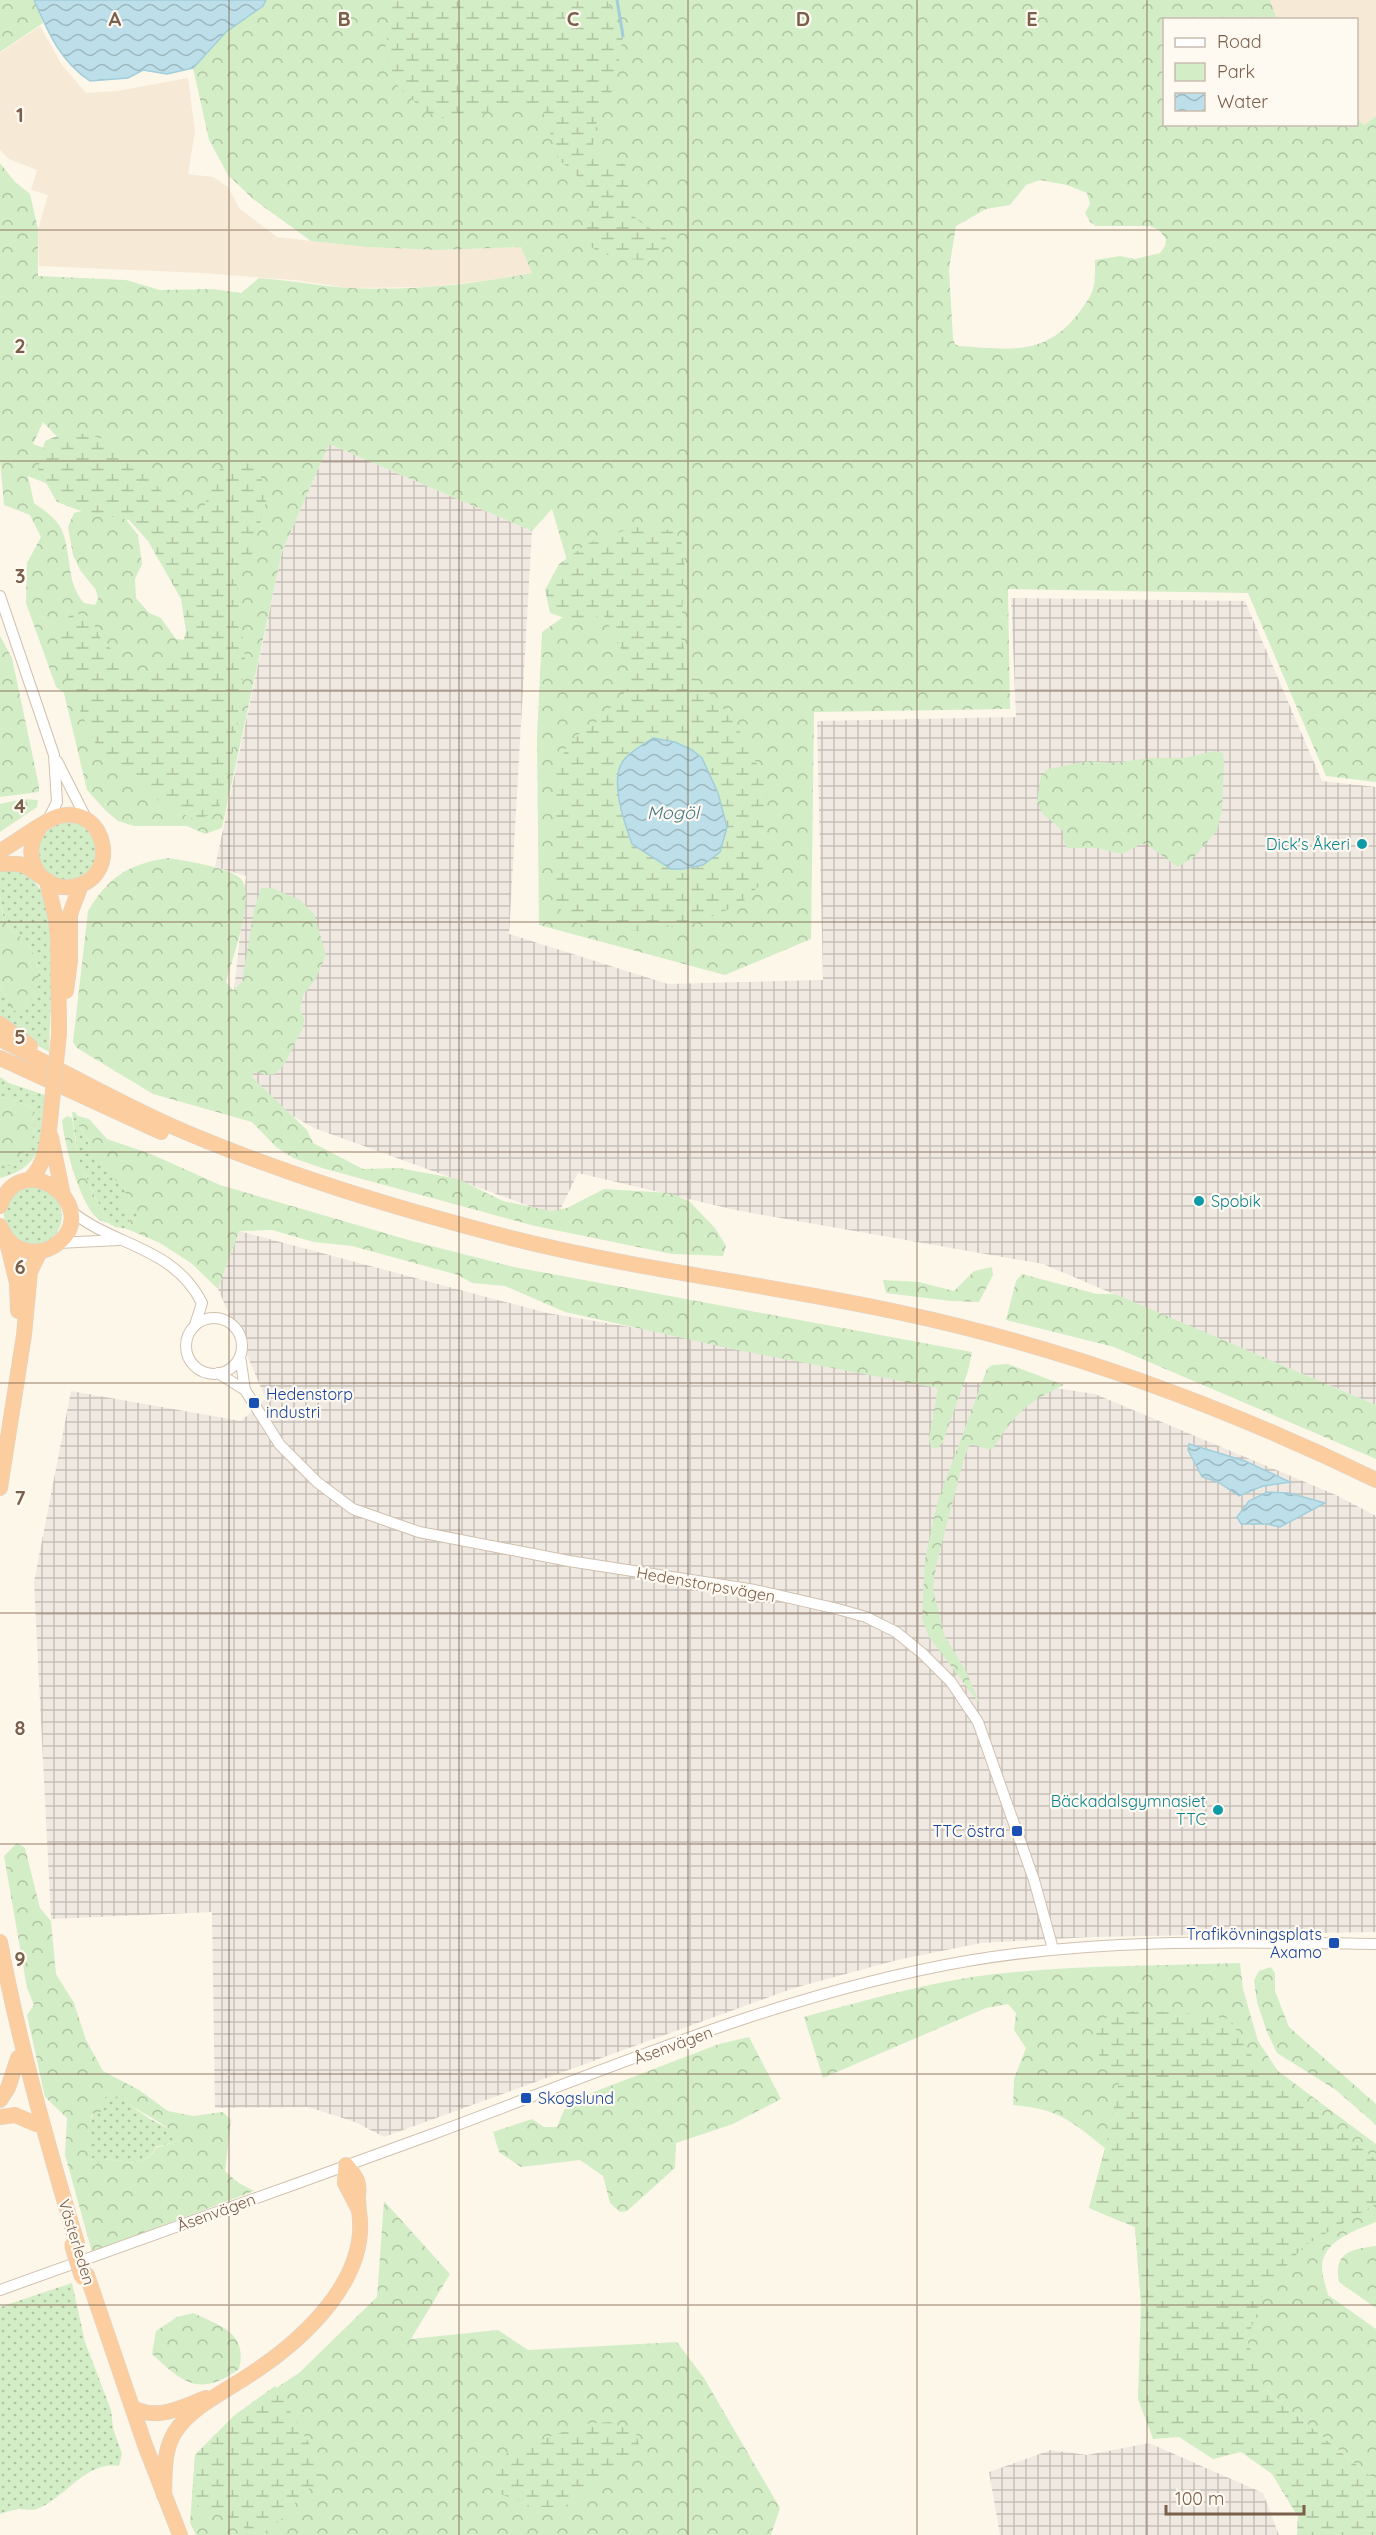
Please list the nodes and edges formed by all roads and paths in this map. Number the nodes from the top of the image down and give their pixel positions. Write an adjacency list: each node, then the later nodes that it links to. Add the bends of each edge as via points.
1 (0, 596): 2 (street)
2 (54, 755): 3 (street); 4 (street, via 57,802)
3 (87, 820): 4 (highway, via 67,815); 8 (highway, via 99,832 104,852 98,871)
4 (44, 824): 5 (highway); 7 (highway, via 31,847 31,858)
5 (0, 851)
6 (0, 864): 7 (highway, via 24,866)
7 (43, 879): 8 (highway, via 57,887); 10 (highway, via 57,929)
8 (81, 885): 10 (highway, via 70,914 69,966)
9 (0, 1024): 15 (highway)
10 (59, 1034): 16 (highway, bridge)
11 (0, 1039): 15 (highway)
12 (0, 1058): 14 (highway)
13 (0, 1067): 14 (highway)
14 (25, 1071): 37 (highway, via 232,1161 359,1205 548,1255 791,1299 968,1337 1107,1378 1193,1410 1265,1438)
15 (71, 1075): 35 (highway, via 179,1129 361,1196 518,1240 902,1312 1010,1339 1211,1407)
16 (50, 1118): 17 (highway, via 40,1165); 19 (highway, via 53,1155)
17 (29, 1180): 18 (highway); 19 (highway, via 51,1184)
18 (7, 1187): 20 (highway)
19 (63, 1195): 21 (highway)
20 (0, 1206)
21 (71, 1211): 23 (street, via 90,1225); 24 (highway, via 66,1233)
22 (3, 1232): 25 (highway, via 18,1248); 27 (highway)
23 (125, 1240): 24 (street); 28 (street, via 153,1252 178,1270)
24 (58, 1243): 25 (highway)
25 (40, 1251): 36 (highway, via 30,1272)
26 (0, 1257): 27 (highway)
27 (18, 1295): 34 (highway, via 17,1332)
28 (202, 1303): 29 (street); 30 (street)
29 (225, 1320): 30 (street, via 209,1318); 31 (street, via 241,1337)
30 (195, 1325): 32 (street, via 187,1340 188,1356 199,1369)
31 (240, 1356): 32 (street, via 231,1368); 33 (street, Hedenstorpsvägen)
32 (218, 1373): 33 (street)
33 (245, 1390): 40 (street, Hedenstorpsvägen, via 295,1462 353,1509 384,1522 569,1561 756,1590 849,1612 896,1632 951,1683 978,1722 1034,1880)
34 (0, 1445)
35 (1376, 1480)
36 (0, 1488)
37 (1376, 1490)
38 (0, 1942): 47 (highway, Västerleden, via 34,2092)
39 (1376, 1944): 40 (street, Åsenvägen, via 1129,1943)
40 (1053, 1949): 46 (street, Åsenvägen, via 893,1976 747,2018)
41 (0, 1977): 42 (highway, Västerleden)
42 (18, 2058): 43 (highway); 45 (highway, Västerleden)
43 (0, 2100)
44 (0, 2116): 45 (highway, via 15,2115)
45 (36, 2124): 47 (highway, Västerleden)
46 (346, 2165): 49 (street, Åsenvägen); 50 (highway, via 358,2179 361,2222 359,2245 338,2292 283,2351)
47 (75, 2244): 48 (highway, Västerleden, bridge)
48 (84, 2276): 51 (highway, Västerleden); 53 (highway, Västerleden, via 119,2397)
49 (0, 2290)
50 (223, 2391): 51 (highway, via 165,2413 143,2414); 52 (highway, via 176,2432 166,2454)
51 (132, 2407): 52 (highway, Västerleden)
52 (164, 2495): 54 (highway, Västerleden)
53 (171, 2535)
54 (180, 2535)

